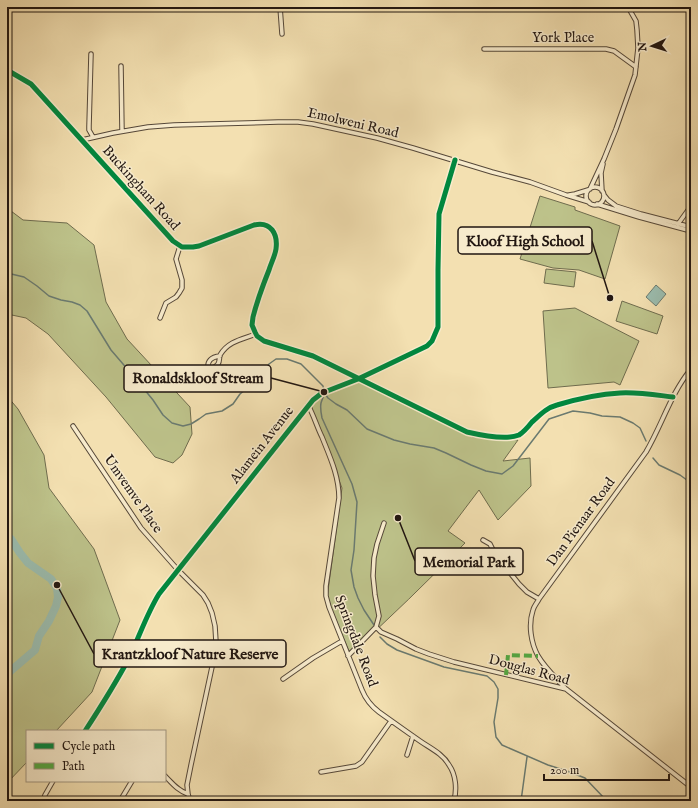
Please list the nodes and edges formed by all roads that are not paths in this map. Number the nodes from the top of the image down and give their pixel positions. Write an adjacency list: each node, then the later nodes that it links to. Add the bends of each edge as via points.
1 (280, 7): 3 (street)
2 (628, 7): 7 (street, via 637,24)
3 (282, 34)
4 (484, 49): 7 (street, York Place, via 606,49 614,51)
5 (91, 54): 10 (street, via 89,130)
6 (121, 66): 9 (street)
7 (636, 67): 12 (street, via 633,82)
8 (7, 70): 11 (street, Buckingham Road, via 29,82)
9 (122, 131): 10 (street, Emolweni Road); 13 (street, Emolweni Road, via 174,125 298,122 370,136)
10 (93, 137): 11 (street, Emolweni Road)
11 (82, 140): 25 (street, Buckingham Road)
12 (604, 159): 14 (street); 15 (street, via 601,173)
13 (455, 160): 16 (street, Emolweni Road); 32 (street, Alamein Avenue, via 439,214 436,334 427,346)
14 (590, 189): 15 (street, via 597,188); 16 (street); 17 (street, via 587,194)
15 (603, 193): 18 (street, via 603,200); 21 (street, via 616,206)
16 (566, 195): 17 (street, Emolweni Road)
17 (589, 202): 18 (street)
18 (597, 204): 24 (street)
19 (691, 206): 20 (street)
20 (685, 214): 21 (street); 22 (street)
21 (678, 224): 22 (street)
22 (684, 226): 23 (street)
23 (691, 227)
24 (691, 231)
25 (180, 246): 26 (street, via 176,259 182,288 176,297 166,302); 27 (street, Buckingham Road, via 199,246 257,224 265,225 273,231 276,237 275,251 253,317)
26 (160, 318)
27 (256, 334): 28 (street, via 235,341); 32 (street, via 264,342 313,356)
28 (220, 356): 30 (street, via 219,363); 30 (street, via 209,360)
29 (691, 368): 33 (street, Dan Pienaar Road)
30 (208, 370): 31 (street)
31 (204, 376)
32 (358, 379): 33 (street, via 467,432 504,437 522,432 551,407 599,395 619,393); 34 (street, Alamein Avenue, via 324,392)
33 (673, 397): 39 (street, Dan Pienaar Road, via 646,452)
34 (308, 405): 38 (street, Alamein Avenue); 41 (street, Springdale Road, via 334,467 339,489 326,596)
35 (73, 426): 38 (street, Umvemve Place, via 141,528)
36 (384, 523): 40 (street, via 374,558 373,576 379,616)
37 (483, 540): 39 (street, via 490,544 519,584)
38 (178, 570): 46 (street, Alamein Avenue, via 153,604 128,659); 54 (street, Umvemve Place, via 208,603 215,626 216,642 187,785)
39 (539, 599): 44 (street, Dan Pienaar Road, via 531,621 533,644 538,656)
40 (376, 627): 42 (street); 44 (street, Douglas Road, via 416,650 454,662)
41 (342, 641): 42 (street, Springdale Road); 43 (street)
42 (348, 656): 45 (street, Springdale Road, via 368,701)
43 (283, 679)
44 (566, 689): 53 (street, Douglas Road)
45 (391, 721): 47 (street, Springdale Road); 49 (street, via 362,762 356,766)
46 (86, 730)
47 (413, 736): 48 (street); 58 (street, Springdale Road, via 449,764 455,783)
48 (407, 755)
49 (321, 772)
50 (166, 777): 54 (street, via 182,792)
51 (52, 782): 55 (street)
52 (131, 782): 56 (street)
53 (691, 787)
54 (188, 794): 57 (street, Umvemve Place)
55 (43, 801)
56 (120, 801)
57 (190, 801)
58 (454, 801)

